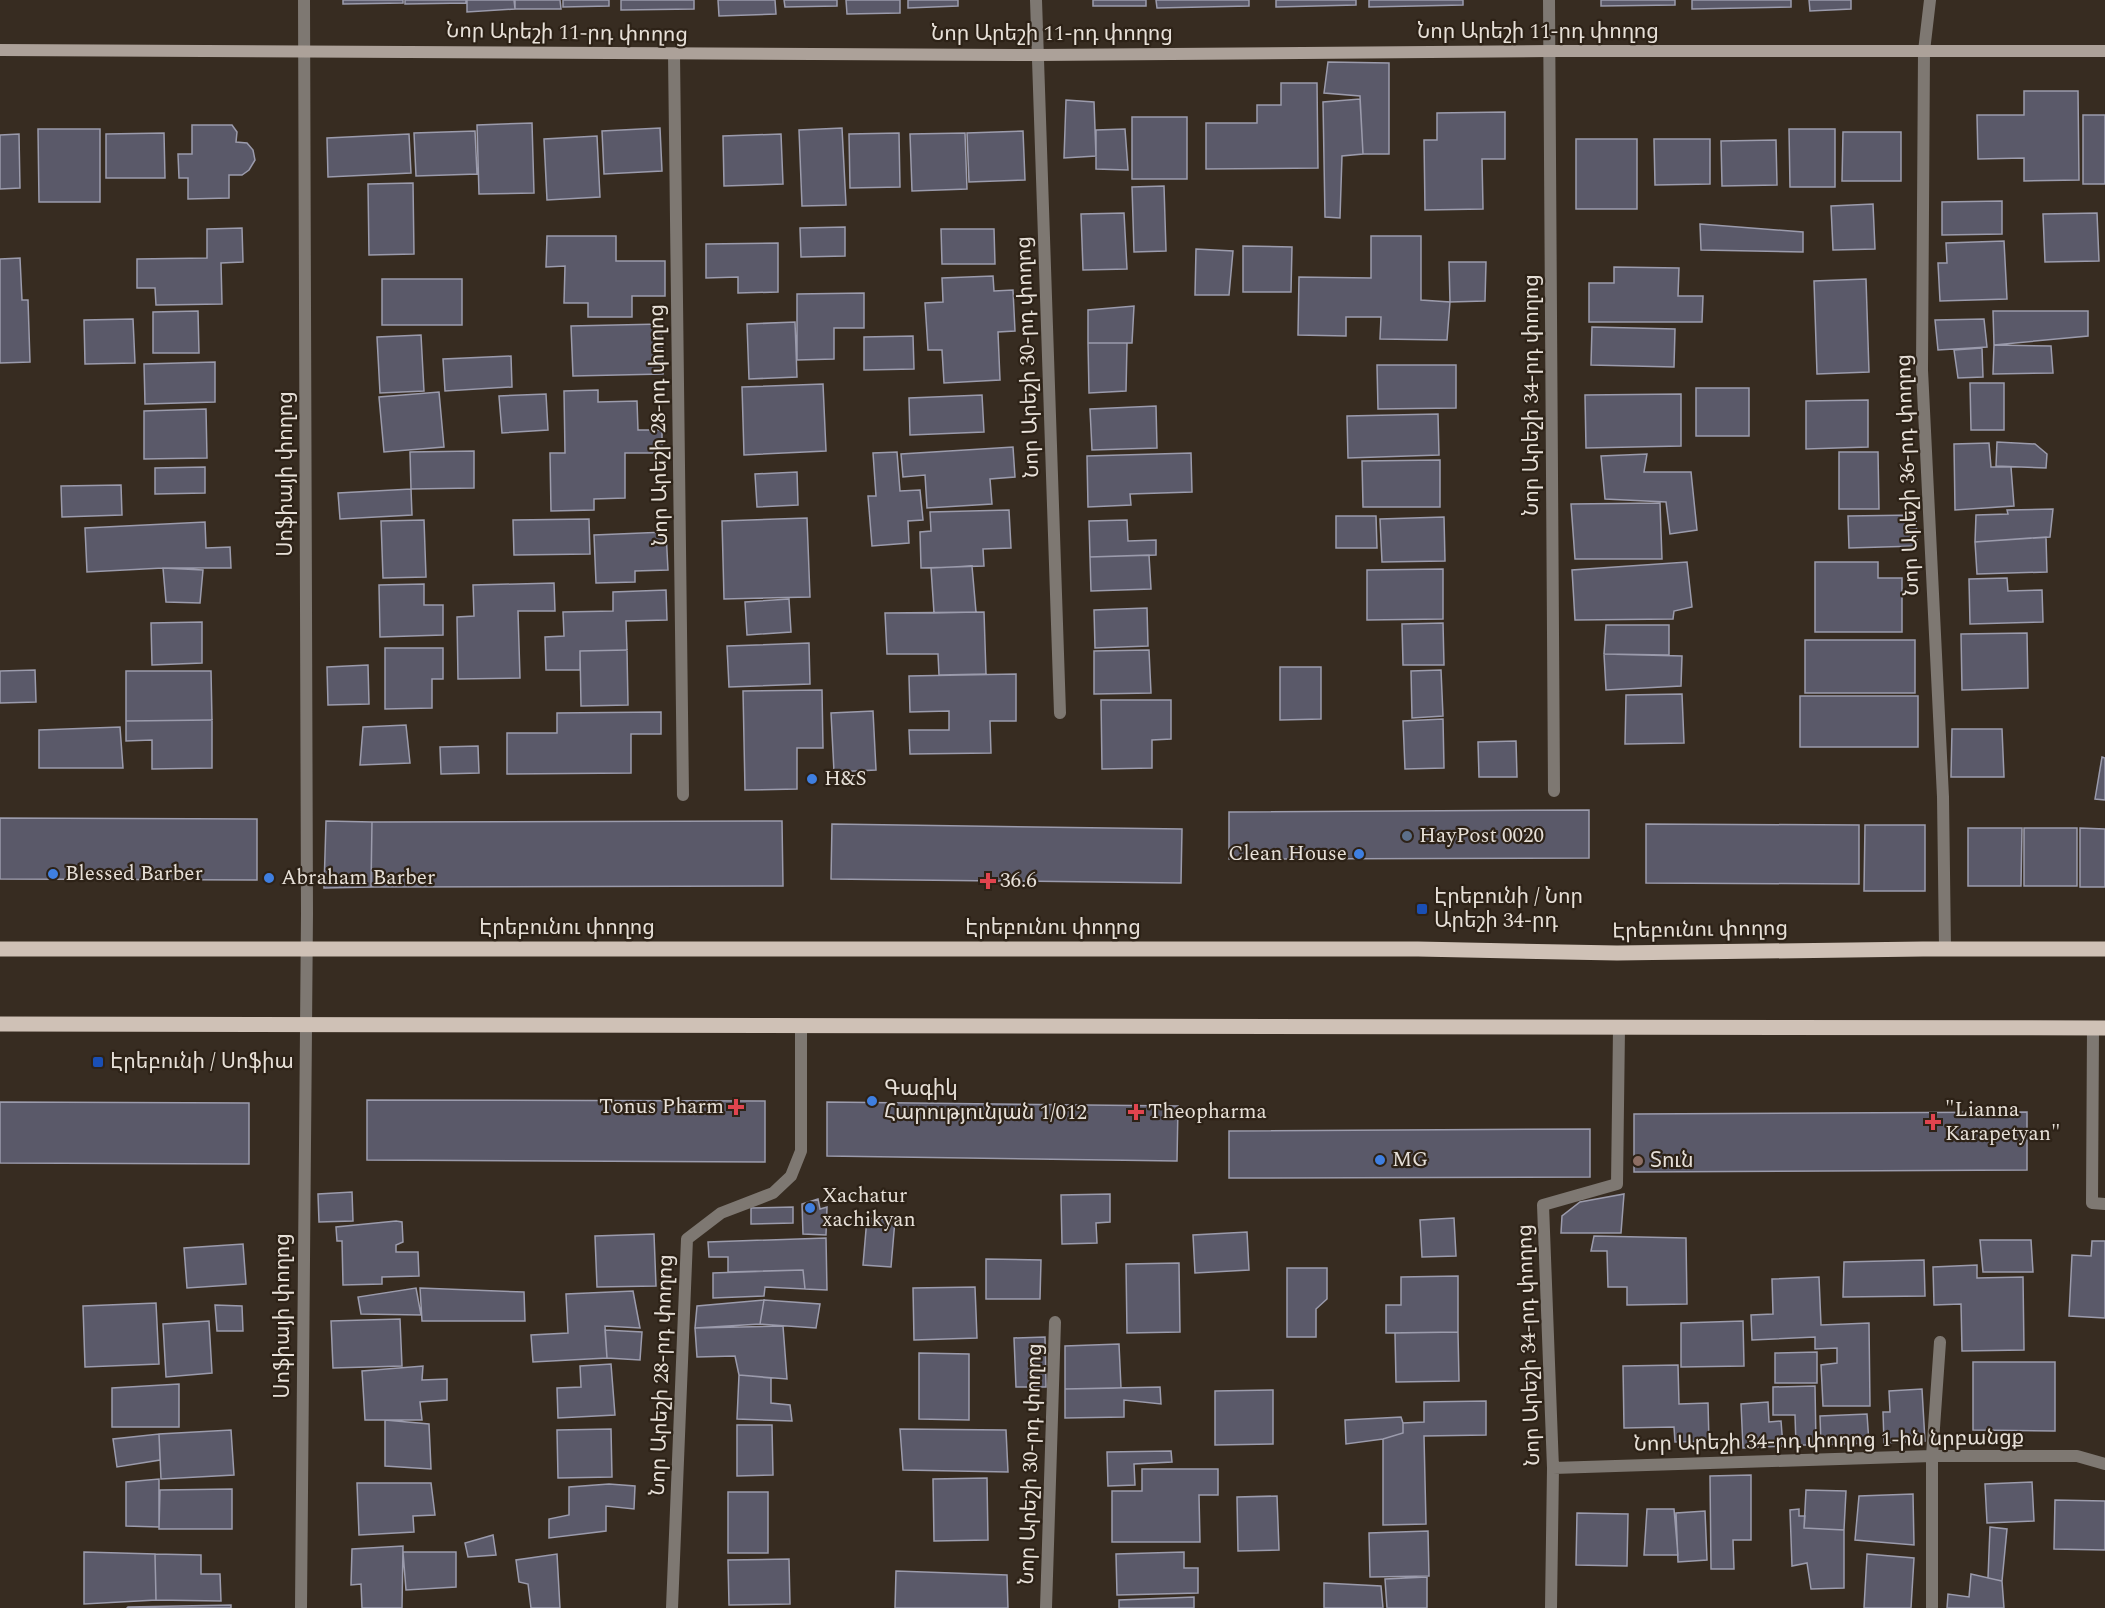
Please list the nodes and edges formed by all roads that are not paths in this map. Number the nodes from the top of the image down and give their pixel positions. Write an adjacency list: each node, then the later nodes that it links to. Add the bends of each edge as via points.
1 (304, 0): 6 (street, Սոֆիայի փողոց)
2 (1036, 0): 11 (street, Նոր Արեշի 30-րդ փողոց)
3 (1549, 0): 7 (street, Նոր Արեշի 34-րդ փողոց)
4 (1930, 0): 8 (street, Նոր Արեշի 36-րդ փողոց)
5 (0, 50): 6 (street, Նոր Արեշի 11-րդ փողոց)
6 (304, 50): 10 (street, Նոր Արեշի 11-րդ փողոց); 17 (street, Սոֆիայի փողոց)
7 (1549, 51): 8 (street, Նոր Արեշի 11-րդ փողոց); 11 (street, Նոր Արեշի 11-րդ փողոց); 13 (street, Նոր Արեշի 34-րդ փողոց)
8 (1924, 51): 9 (street, Նոր Արեշի 11-րդ փողոց); 15 (street, Նոր Արեշի 36-րդ փողոց, via 1922,370 1942,785)
9 (2105, 51)
10 (674, 54): 11 (street, Նոր Արեշի 11-րդ փողոց); 14 (street, Նոր Արեշի 28-րդ փողոց)
11 (1037, 55): 12 (street, Նոր Արեշի 30-րդ փողոց)
12 (1060, 713)
13 (1554, 791)
14 (683, 795)
15 (1945, 948): 17 (main road, Էրեբունու փողոց, via 1617,953 1372,948); 18 (main road, Էրեբունու փողոց)
16 (0, 949): 17 (main road, Էրեբունու փողոց)
17 (307, 949): 20 (street, Սոֆիայի փողոց)
18 (2105, 949)
19 (0, 1024): 20 (main road)
20 (305, 1024): 21 (main road); 30 (street, Սոֆիայի փողոց)
21 (801, 1026): 22 (main road); 31 (street, Նոր Արեշի 28-րդ փողոց, via 801,1151 791,1176 773,1193 721,1212 687,1239)
22 (1619, 1028): 23 (main road); 29 (street, Նոր Արեշի 34-րդ փողոց, via 1617,1184 1543,1205)
23 (2099, 1028): 24 (street, via 2092,1203)
24 (2105, 1204)
25 (1055, 1322): 32 (street, Նոր Արեշի 30-րդ փողոց)
26 (1940, 1342): 27 (street)
27 (1932, 1456): 28 (street, Նոր Արեշի 34-րդ փողոց 1-ին նրբանցք, via 2077,1456); 29 (street, Նոր Արեշի 34-րդ փողոց 1-ին նրբանցք); 34 (street)
28 (2105, 1464)
29 (1553, 1468): 33 (street, Նոր Արեշի 34-րդ փողոց)
30 (301, 1608)
31 (672, 1608)
32 (1046, 1608)
33 (1551, 1608)
34 (1932, 1608)

